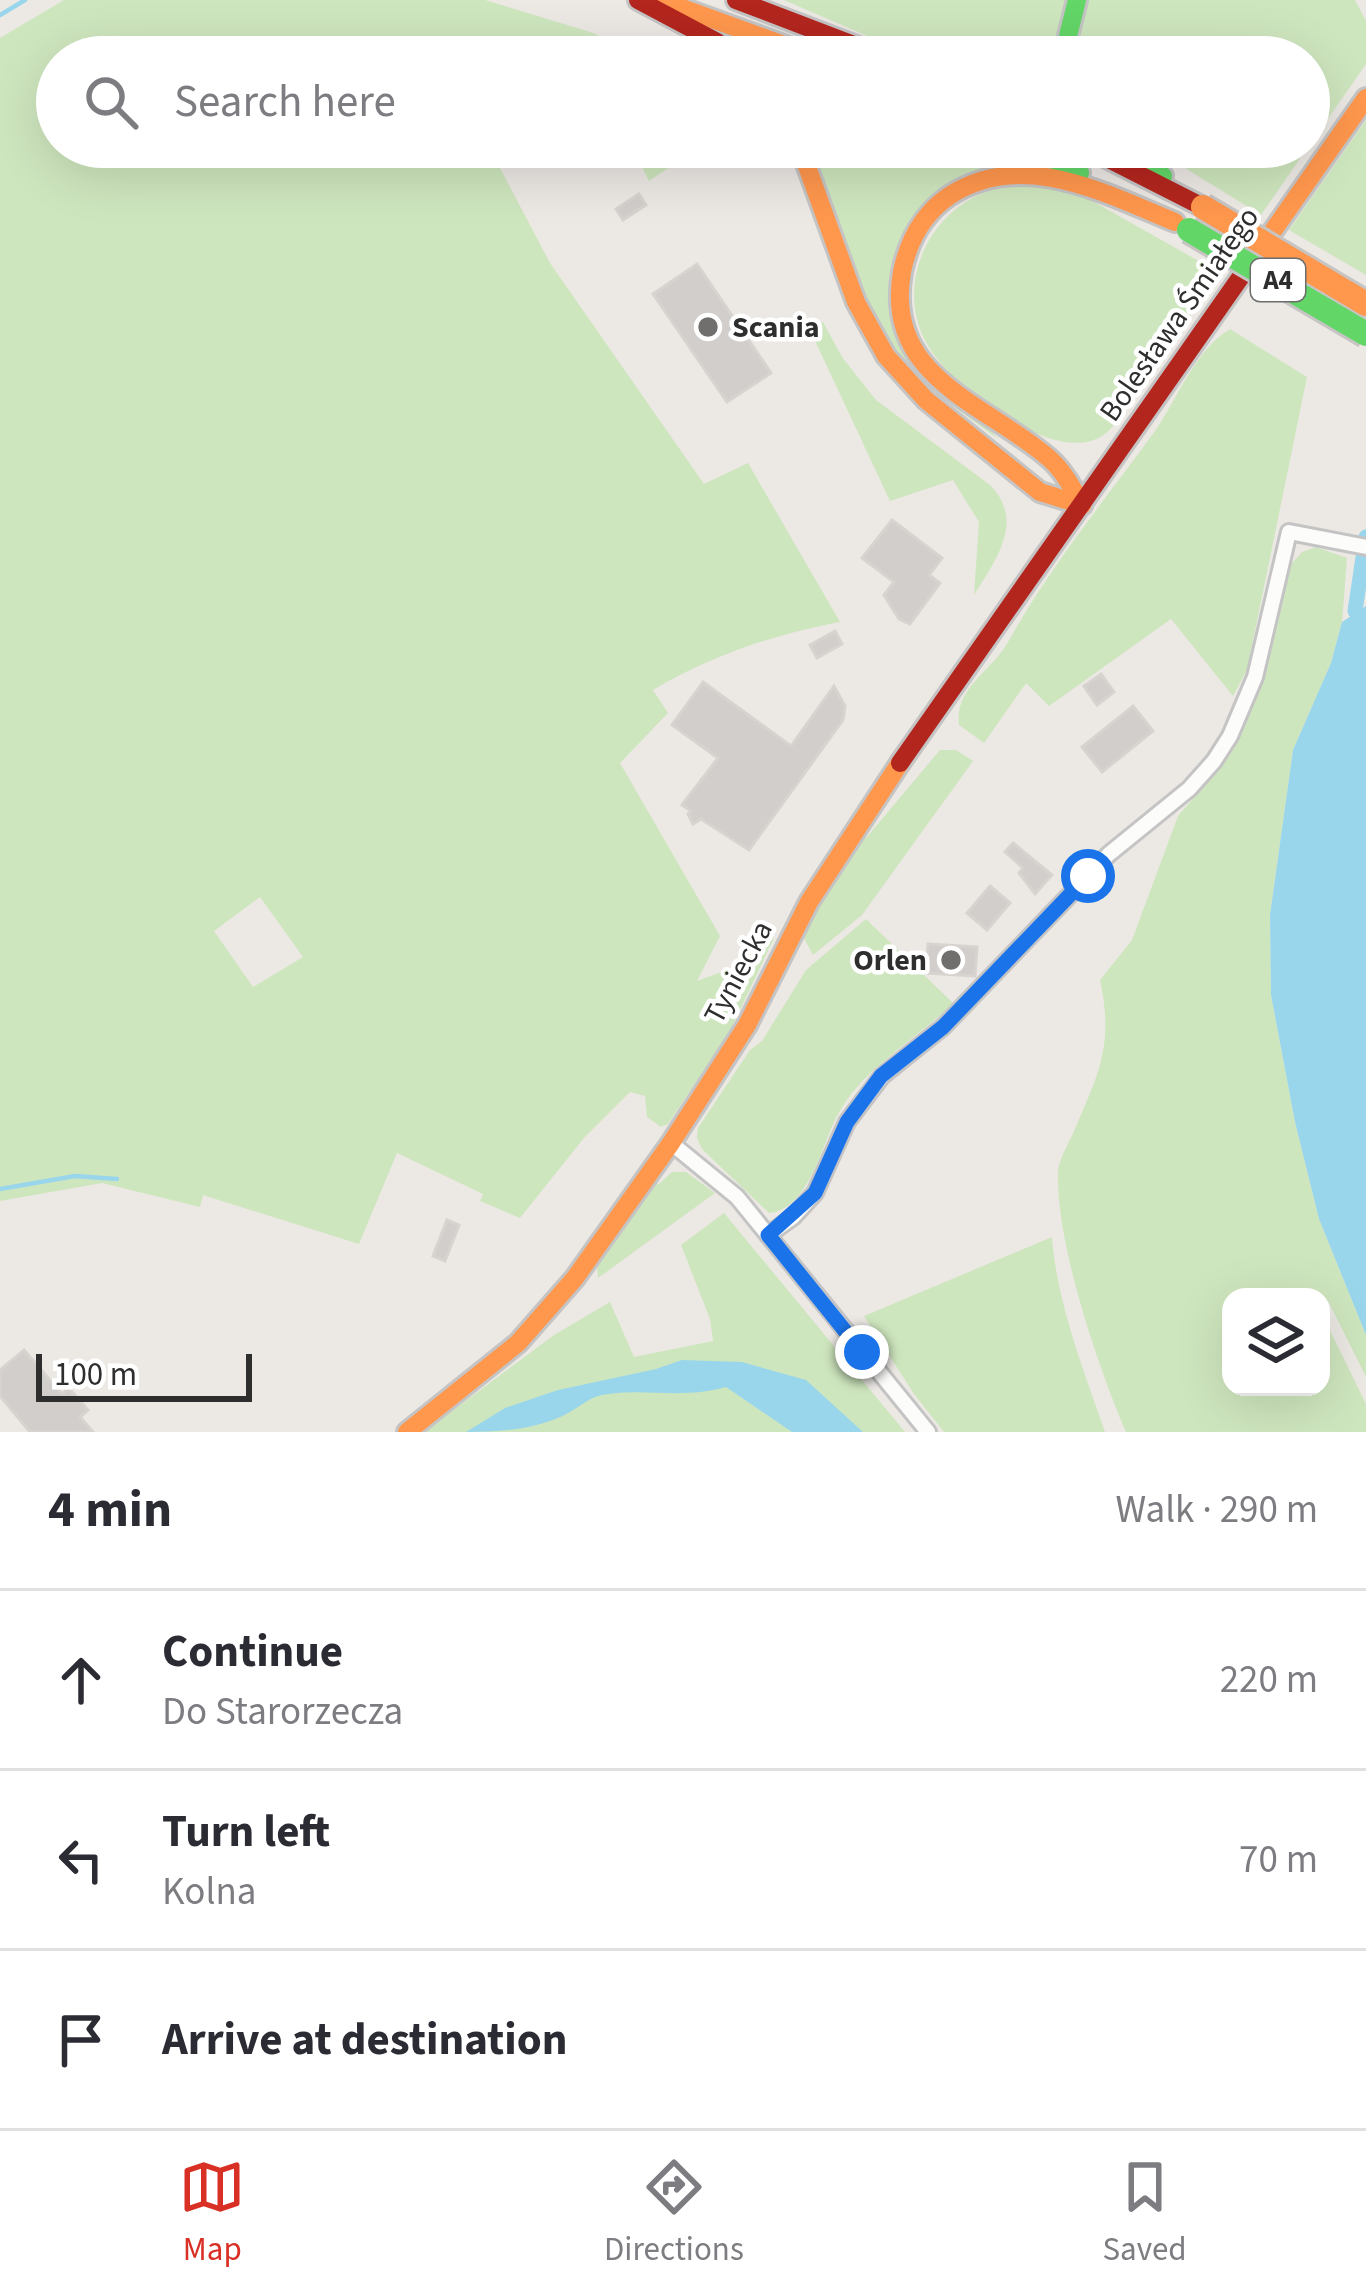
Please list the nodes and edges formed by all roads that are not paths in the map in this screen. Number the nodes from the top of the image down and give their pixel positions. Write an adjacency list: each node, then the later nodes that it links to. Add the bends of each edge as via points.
1 (638, 0): 5 (main road)
2 (660, 0): 6 (main road)
3 (736, 0): 7 (main road)
4 (1077, 0): 8 (main road)
5 (706, 36)
6 (759, 36)
7 (830, 36)
8 (1068, 36)
9 (1366, 98): 10 (main road, Bolesława Śmiałego)
10 (1330, 150)
11 (808, 168): 20 (main road, via 856,302 886,356 926,400 1040,491)
12 (1069, 168): 17 (main road, A4)
13 (1126, 168): 16 (main road, A4)
14 (1154, 168): 16 (main road)
15 (1317, 168): 20 (main road, Bolesława Śmiałego)
16 (1203, 207): 18 (main road, A4, bridge)
17 (1182, 226): 19 (main road, A4, bridge); 20 (main road, via 1050,176 1010,173 944,198 907,252 903,324 926,367 1056,464)
18 (1366, 304)
19 (1366, 334)
20 (1082, 505): 22 (main road, Tyniecka, via 827,874 747,1025)
21 (1359, 546): 23 (street, via 1288,532 1255,677 1214,761 1099,865 943,1027 881,1076 847,1122 815,1193)
22 (671, 1143): 23 (street, via 725,1185); 24 (main road, Tyniecka, via 551,1307)
23 (768, 1235): 25 (street)
24 (407, 1432)
25 (928, 1432)

